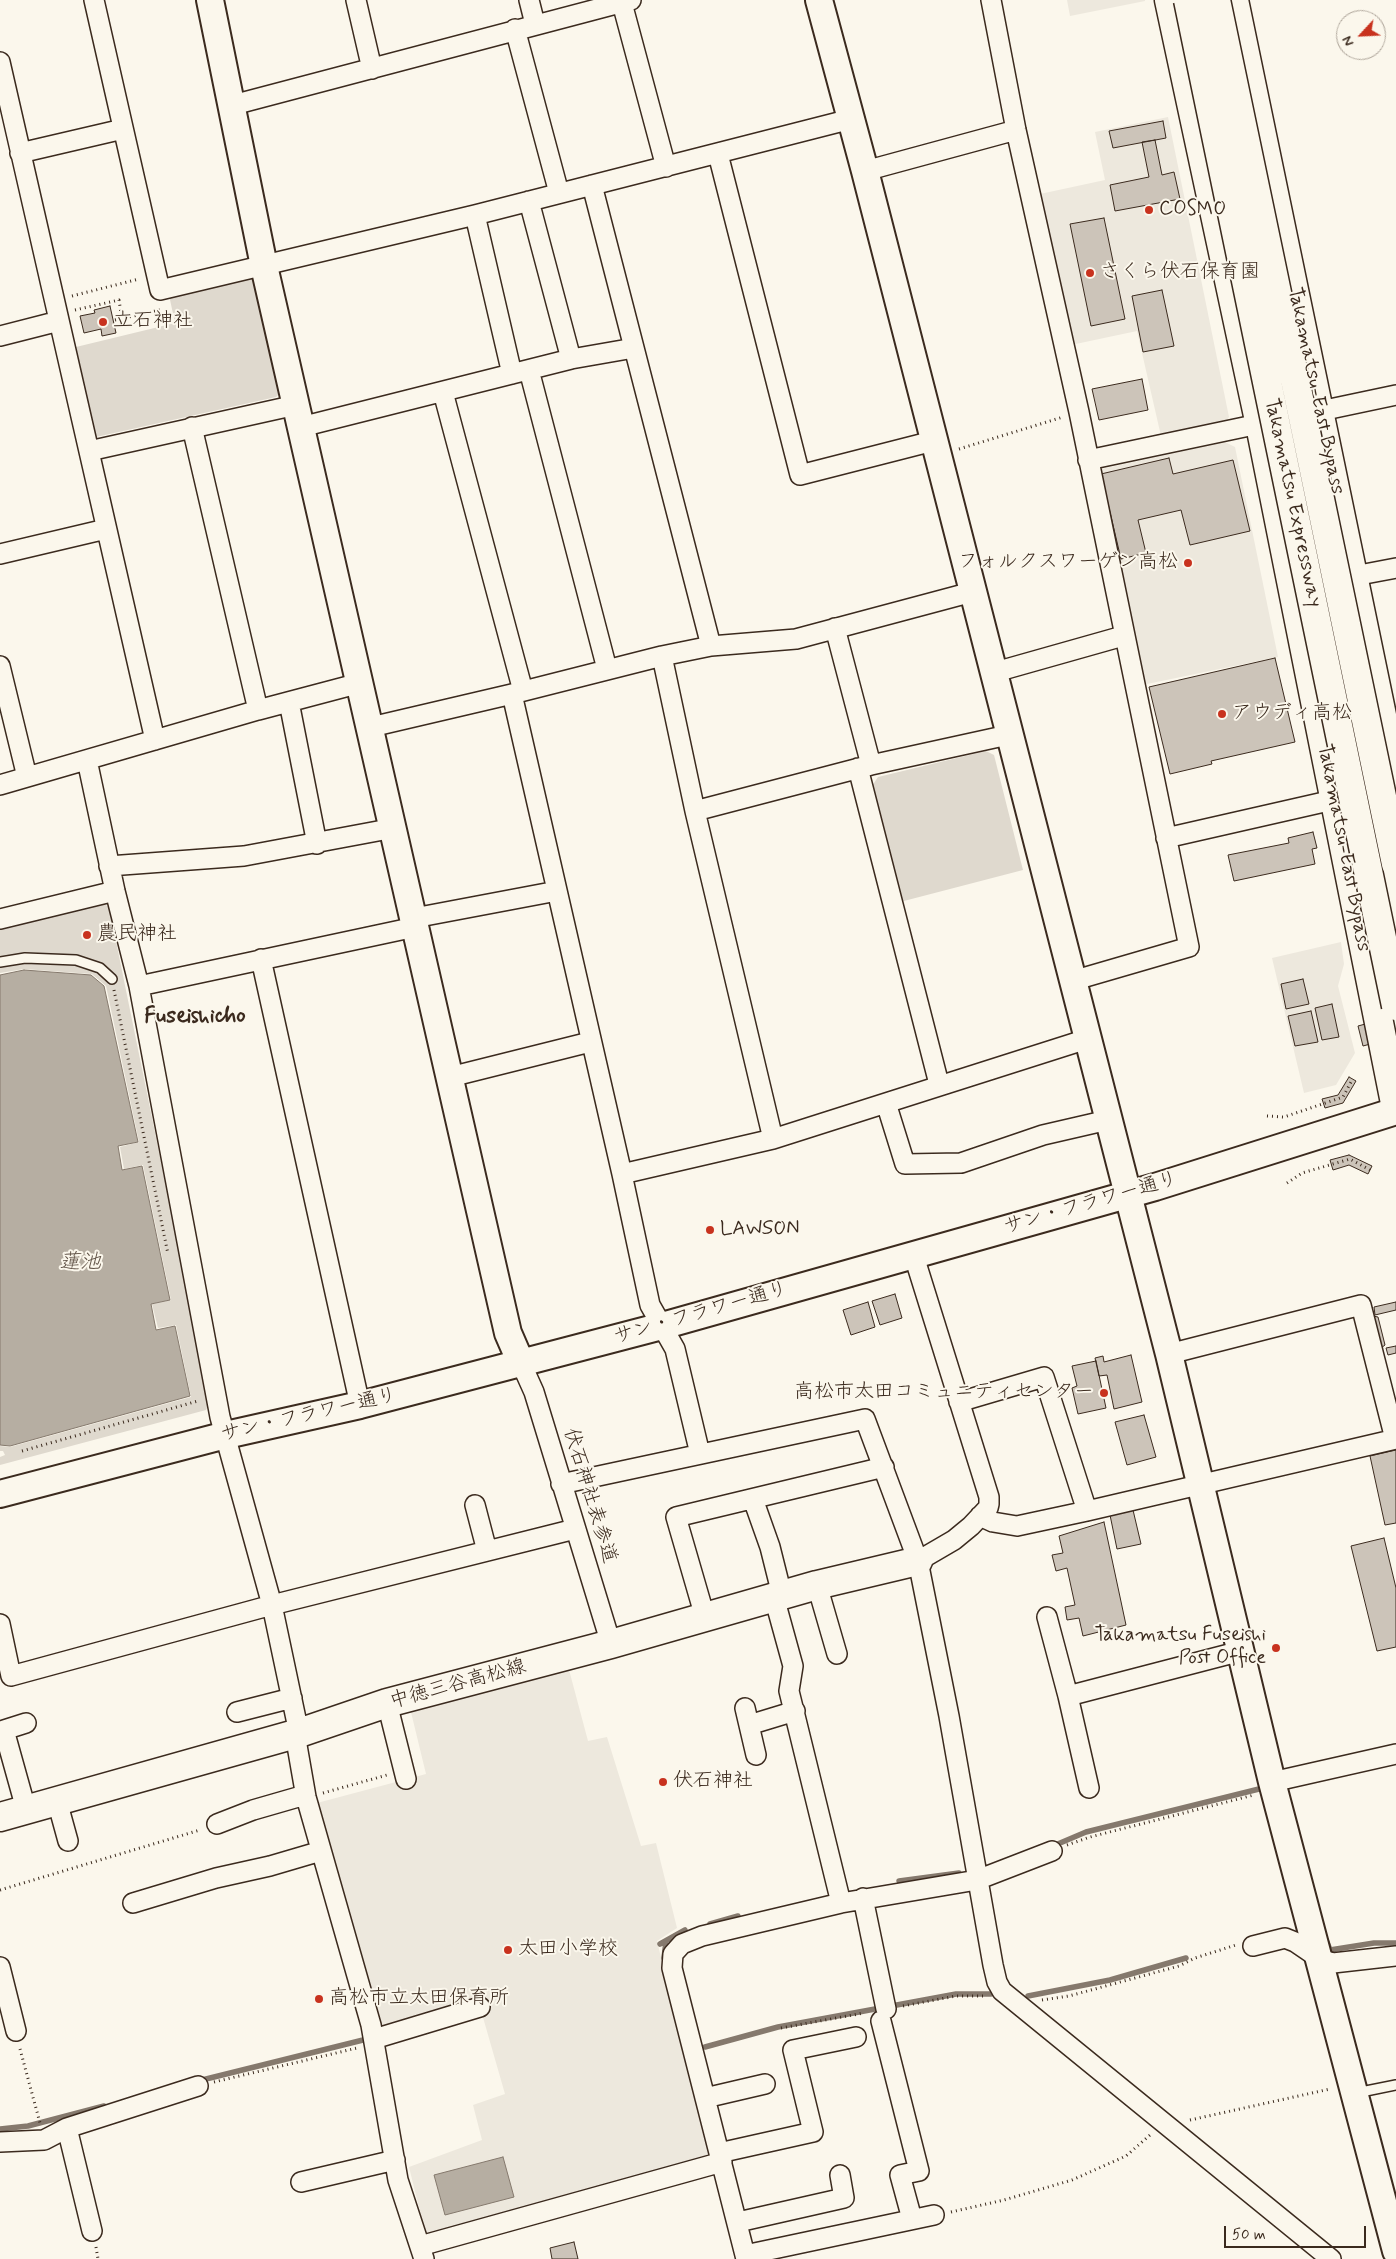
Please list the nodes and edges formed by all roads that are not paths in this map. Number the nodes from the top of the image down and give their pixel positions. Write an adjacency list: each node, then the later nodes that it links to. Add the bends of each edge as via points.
1 (94, 0): 18 (street)
2 (210, 0): 16 (street)
3 (356, 0): 15 (street)
4 (529, 0): 12 (street)
5 (819, 0): 17 (street)
6 (991, 0): 19 (street)
7 (1169, 0): 38 (main road, Takamatsu-East Bypass)
8 (1188, 0): 83 (main road, Takamatsu Expressway, bridge)
9 (1216, 0): 72 (main road, Takamatsu Expressway, bridge)
10 (1234, 0): 36 (main road, Takamatsu-East Bypass)
11 (627, 1): 12 (street); 22 (street)
12 (535, 24): 13 (street)
13 (515, 29): 15 (street); 25 (street)
14 (0, 62): 20 (street)
15 (372, 69): 16 (street)
16 (233, 105): 28 (street)
17 (851, 119): 21 (street); 23 (street)
18 (124, 129): 20 (street); 28 (street, via 158,282)
19 (1016, 130): 23 (street); 42 (street)
20 (20, 152): 29 (street)
21 (718, 154): 22 (street); 40 (street, via 800,475)
22 (666, 167): 24 (street)
23 (865, 171): 40 (street)
24 (592, 185): 25 (street); 31 (street)
25 (559, 193): 26 (street)
26 (529, 201): 27 (street); 32 (street)
27 (475, 215): 28 (street); 33 (street)
28 (264, 266): 37 (street)
29 (57, 312): 30 (street); 41 (street)
30 (0, 336)
31 (634, 348): 32 (street); 50 (street)
32 (571, 359): 33 (street)
33 (521, 372): 34 (street); 53 (street)
34 (443, 392): 37 (street); 56 (street)
35 (1396, 396): 36 (street)
36 (1320, 412): 38 (street); 46 (main road, Takamatsu-East Bypass)
37 (298, 416): 39 (street); 55 (street)
38 (1260, 425): 42 (street); 67 (main road, Takamatsu-East Bypass)
39 (192, 427): 41 (street); 58 (street)
40 (935, 448): 47 (street)
41 (89, 451): 43 (street)
42 (1088, 460): 49 (street)
43 (106, 528): 44 (street); 61 (street)
44 (0, 554)
45 (1396, 568): 46 (street)
46 (1354, 576): 64 (main road, Takamatsu-East Bypass)
47 (972, 592): 48 (street); 54 (street)
48 (835, 628): 50 (street, via 796,639); 63 (street)
49 (1124, 636): 54 (street); 70 (street)
50 (712, 646): 51 (street)
51 (662, 656): 53 (street); 68 (street)
52 (0, 666): 65 (street)
53 (606, 669): 56 (street)
54 (992, 673): 60 (street)
55 (360, 683): 57 (street); 59 (street)
56 (517, 692): 59 (street); 75 (street)
57 (289, 702): 58 (street); 71 (street)
58 (258, 710): 61 (street)
59 (371, 727): 69 (street)
60 (1008, 735): 63 (street); 81 (street)
61 (155, 740): 62 (street)
62 (86, 760): 65 (street); 73 (street)
63 (864, 767): 68 (street); 87 (street)
64 (1395, 770)
65 (27, 777): 66 (street)
66 (0, 785)
67 (1333, 800): 70 (street); 89 (main road, Takamatsu-East Bypass)
68 (695, 811): 91 (street)
69 (394, 828): 71 (street); 77 (street)
70 (1166, 838): 81 (street, via 1189,947)
71 (317, 844): 73 (street, via 237,857)
72 (1396, 864)
73 (109, 866): 74 (street)
74 (115, 891): 76 (street); 82 (street)
75 (557, 891): 77 (street); 85 (street)
76 (0, 919)
77 (414, 922): 78 (street); 86 (street)
78 (261, 959): 82 (street); 99 (street)
79 (0, 962): 80 (lane, via 25,958 76,960 100,968)
80 (112, 979)
81 (1072, 981): 84 (street)
82 (139, 986): 100 (street)
83 (1396, 1006)
84 (1087, 1039): 87 (street); 90 (street)
85 (590, 1042): 86 (street); 92 (street)
86 (450, 1077): 97 (street, via 508,1333)
87 (939, 1084): 88 (street)
88 (886, 1103): 90 (street, via 905,1164 961,1163 1043,1135); 91 (street)
89 (1396, 1110): 93 (street, サン・フラワー通り)
90 (1108, 1120): 93 (street)
91 (773, 1139): 92 (street)
92 (622, 1174): 95 (street, via 650,1305)
93 (1127, 1195): 94 (street, サン・フラワー通り); 96 (street)
94 (913, 1254): 95 (street, サン・フラワー通り); 98 (street)
95 (662, 1326): 97 (street, サン・フラワー通り); 102 (street, via 675,1349)
96 (1169, 1354): 101 (street, via 1362,1305); 105 (street)
97 (521, 1363): 99 (street, サン・フラワー通り); 104 (street, 伏石神社表参道, via 534,1392)
98 (959, 1402): 109 (street, via 1044,1377); 110 (street, via 989,1497 988,1508)
99 (360, 1405): 100 (street, サン・フラワー通り)
100 (226, 1435): 106 (street, サン・フラワー通り); 116 (street)
101 (1395, 1439): 105 (street)
102 (700, 1454): 103 (street, via 865,1419); 104 (street)
103 (884, 1467): 107 (street); 113 (street)
104 (561, 1484): 111 (street, 伏石神社表参道)
105 (1201, 1484): 109 (street); 121 (street)
106 (0, 1494)
107 (753, 1499): 115 (street, via 770,1547); 117 (street, via 676,1517)
108 (475, 1505): 112 (street)
109 (1088, 1512): 110 (street, via 1017,1526)
110 (980, 1516): 113 (street, via 954,1540)
111 (575, 1529): 112 (street); 120 (street, 伏石神社表参道)
112 (487, 1551): 116 (street)
113 (918, 1561): 114 (main road, 中徳三谷高松線); 143 (street)
114 (817, 1585): 115 (main road, 中徳三谷高松線); 122 (street)
115 (778, 1596): 117 (main road, 中徳三谷高松線); 126 (street, via 793,1666 789,1691)
116 (272, 1605): 119 (street, via 11,1676); 124 (street)
117 (705, 1617): 120 (main road, 中徳三谷高松線)
118 (1047, 1617): 123 (street)
119 (0, 1624)
120 (611, 1644): 125 (main road, 中徳三谷高松線)
121 (1241, 1651): 123 (street); 133 (street)
122 (837, 1654)
123 (1068, 1696): 134 (street)
124 (292, 1698): 127 (street); 129 (street)
125 (387, 1704): 129 (main road, 中徳三谷高松線); 132 (street)
126 (795, 1711): 131 (street, via 747,1716); 146 (street)
127 (238, 1712)
128 (26, 1723): 137 (street, via 4,1730)
129 (297, 1734): 135 (street); 136 (main road, 中徳三谷高松線)
130 (1396, 1754): 133 (street)
131 (756, 1755)
132 (405, 1775)
133 (1273, 1786): 149 (street)
134 (1089, 1788)
135 (305, 1796): 139 (street); 141 (street)
136 (57, 1801): 137 (main road, 中徳三谷高松線); 140 (street)
137 (26, 1809): 138 (main road, 中徳三谷高松線)
138 (0, 1817)
139 (217, 1824)
140 (68, 1841)
141 (321, 1851): 145 (street); 154 (street)
142 (1052, 1851): 143 (street)
143 (977, 1880): 144 (street); 173 (street, via 997,1982 1002,1991)
144 (863, 1898): 146 (street); 167 (street, via 884,2015 918,2171 900,2175)
145 (133, 1903)
146 (840, 1903): 159 (street, via 702,1936 682,1944 667,1956)
147 (1253, 1946): 149 (street, via 1285,1938)
148 (1396, 1956): 149 (street, via 1333,1963)
149 (1320, 1959): 158 (street)
150 (0, 1967): 152 (street)
151 (480, 2007): 154 (street)
152 (16, 2031)
153 (856, 2037): 162 (street, via 793,2050 813,2132)
154 (374, 2041): 163 (street)
155 (766, 2084): 159 (street)
156 (1396, 2085): 158 (lane)
157 (198, 2086): 160 (street)
158 (1354, 2089): 170 (street)
159 (705, 2098): 162 (street)
160 (67, 2128): 161 (street, via 44,2140); 169 (street)
161 (0, 2142)
162 (720, 2158): 168 (street); 171 (street)
163 (395, 2160): 165 (street); 171 (street, via 401,2190)
164 (840, 2175): 168 (street, via 844,2198)
165 (301, 2182)
166 (934, 2215): 167 (street)
167 (912, 2220): 172 (street)
168 (738, 2222): 172 (street)
169 (92, 2231)
170 (1396, 2251)
171 (422, 2252)
172 (746, 2257)
173 (1331, 2259)

